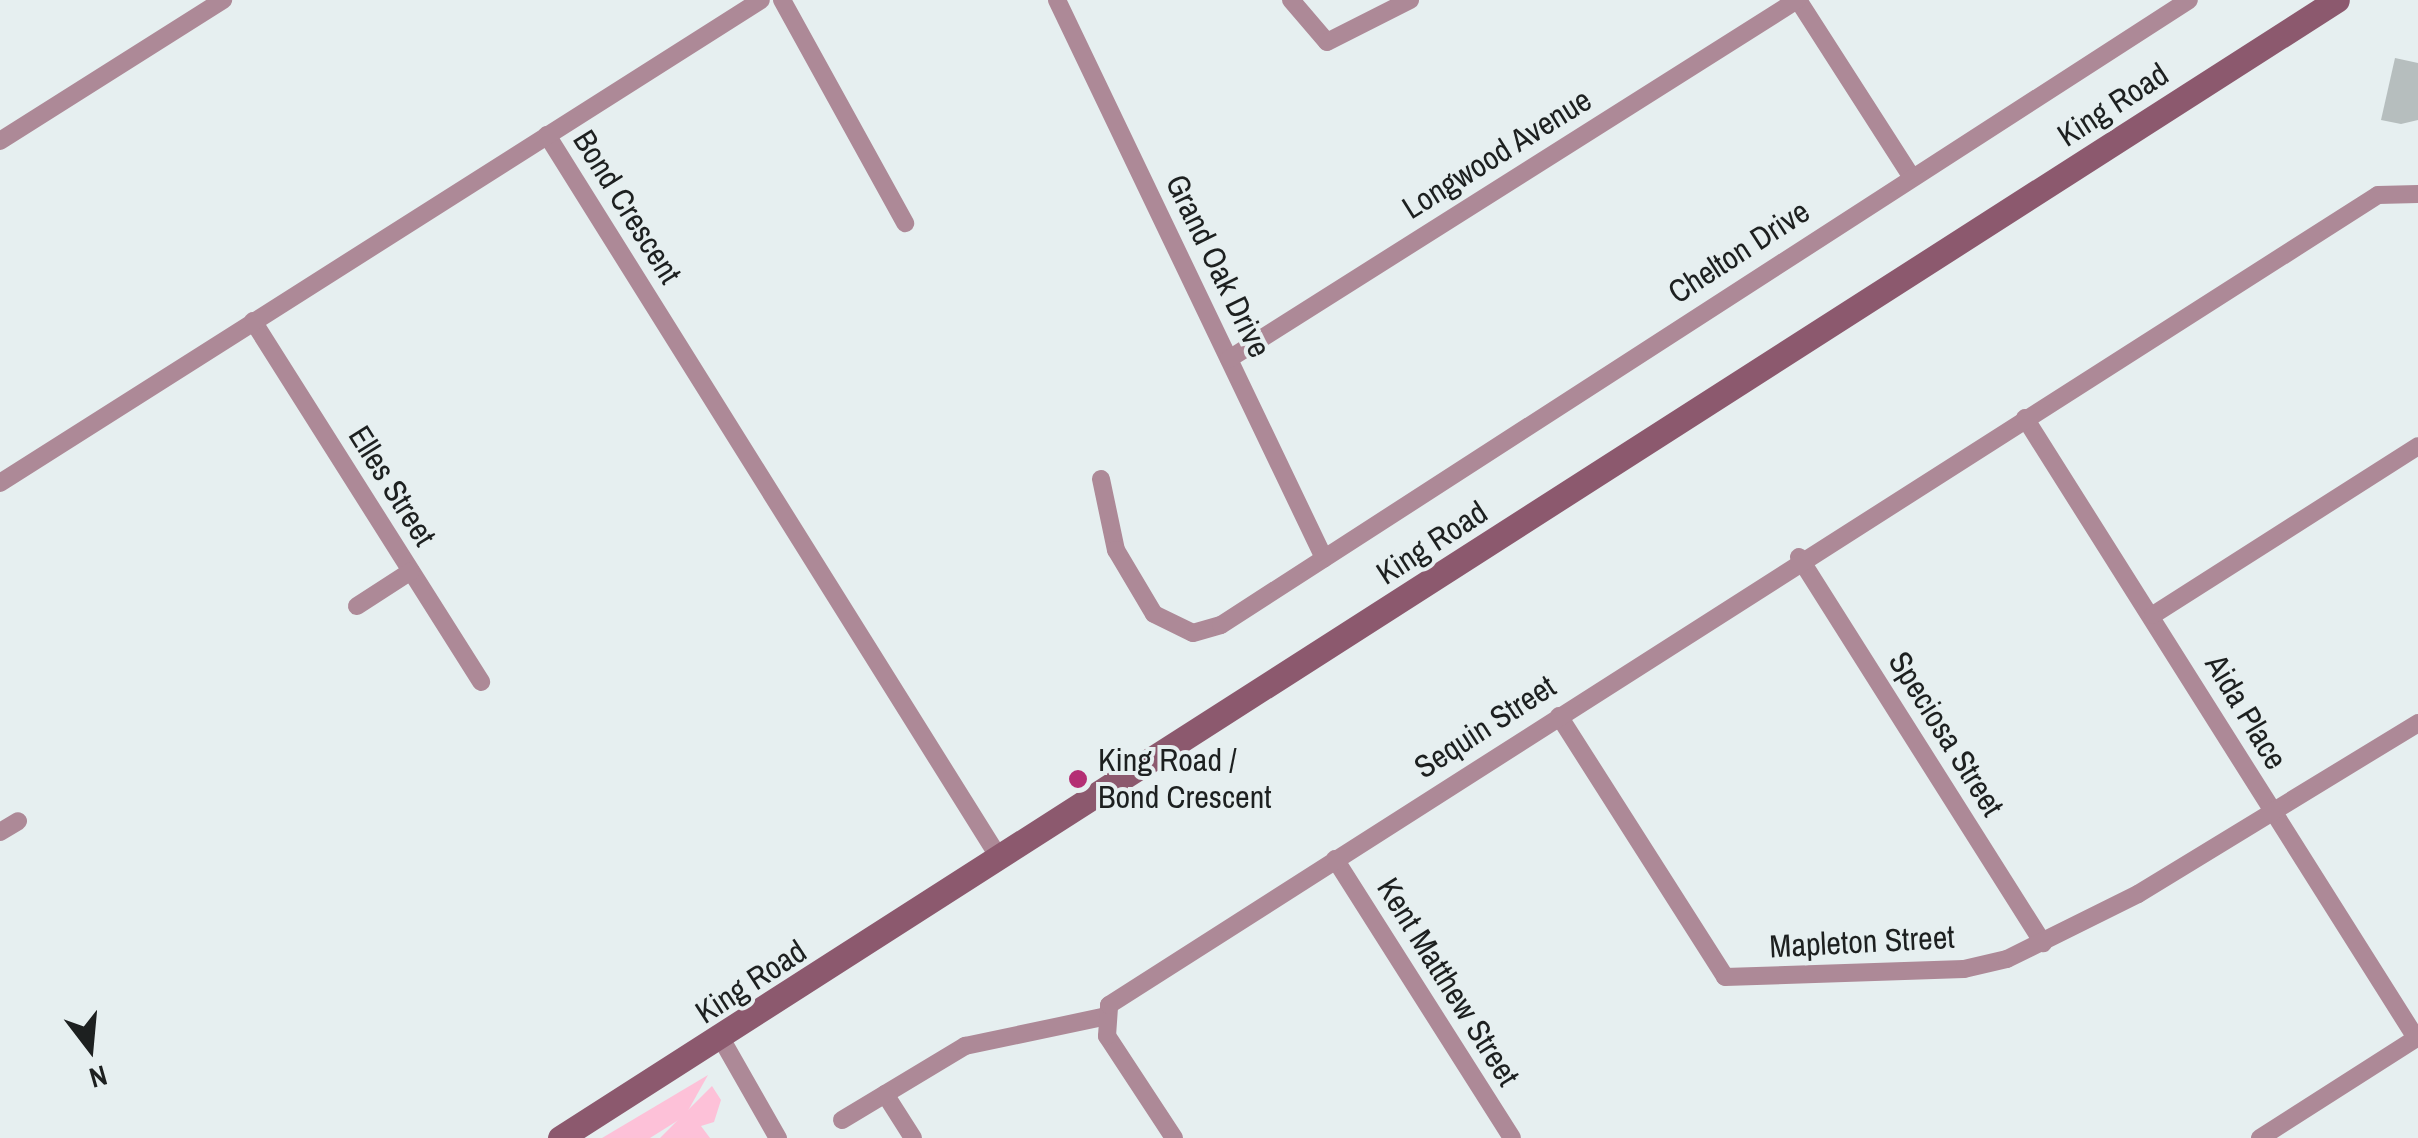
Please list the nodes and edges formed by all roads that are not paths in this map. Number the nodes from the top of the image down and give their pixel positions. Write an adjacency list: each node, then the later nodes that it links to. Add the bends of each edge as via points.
1 (223, 0): 11 (street)
2 (760, 0): 10 (street)
3 (782, 0): 14 (street)
4 (1057, 0): 16 (street, Grand Oak Drive)
5 (1291, 0): 6 (street, via 1327,42)
6 (1410, 0)
7 (1797, 0): 12 (street); 16 (street, Longwood Avenue)
8 (2189, 0): 12 (street, Chelton Drive)
9 (2337, 0): 32 (main road, King Road)
10 (546, 135): 15 (street, Bond Crescent); 32 (street, Bond Crescent)
11 (0, 141)
12 (1912, 176): 22 (street, Chelton Drive)
13 (2418, 194): 17 (street, Sequin Street, via 2378,195)
14 (904, 223)
15 (254, 321): 20 (street, Bond Crescent); 23 (street, Elles Street)
16 (1229, 359): 22 (street, Grand Oak Drive)
17 (2025, 418): 21 (street, Sequin Street); 25 (street, Aida Place)
18 (2418, 446): 25 (street)
19 (1101, 479): 22 (street, Chelton Drive, via 1116,550 1154,614 1180,630 1221,625)
20 (0, 483)
21 (1799, 557): 27 (street, Sequin Street); 34 (street, Speciosa Street)
22 (1324, 558)
23 (411, 571): 24 (street); 26 (street, Elles Street)
24 (357, 606)
25 (2153, 615): 29 (street, Aida Place)
26 (481, 682)
27 (1560, 716): 33 (street, Sequin Street); 34 (street, Mapleton Street, via 1725,977 1964,969)
28 (2418, 723): 29 (street, Mapleton Street)
29 (2272, 812): 34 (street, Mapleton Street); 36 (street, Aida Place)
30 (18, 821): 31 (street)
31 (0, 832)
32 (1000, 859): 37 (main road, King Road)
33 (1334, 859): 35 (street, Sequin Street); 44 (street, Kent Matthew Street)
34 (2043, 944)
35 (1103, 1016): 38 (street, via 975,1043); 43 (street, via 1114,1050)
36 (2417, 1037): 45 (street)
37 (722, 1040): 40 (main road, King Road); 41 (street)
38 (885, 1094): 39 (street); 42 (street)
39 (842, 1120)
40 (560, 1138)
41 (778, 1138)
42 (913, 1138)
43 (1174, 1138)
44 (1512, 1138)
45 (2260, 1138)

